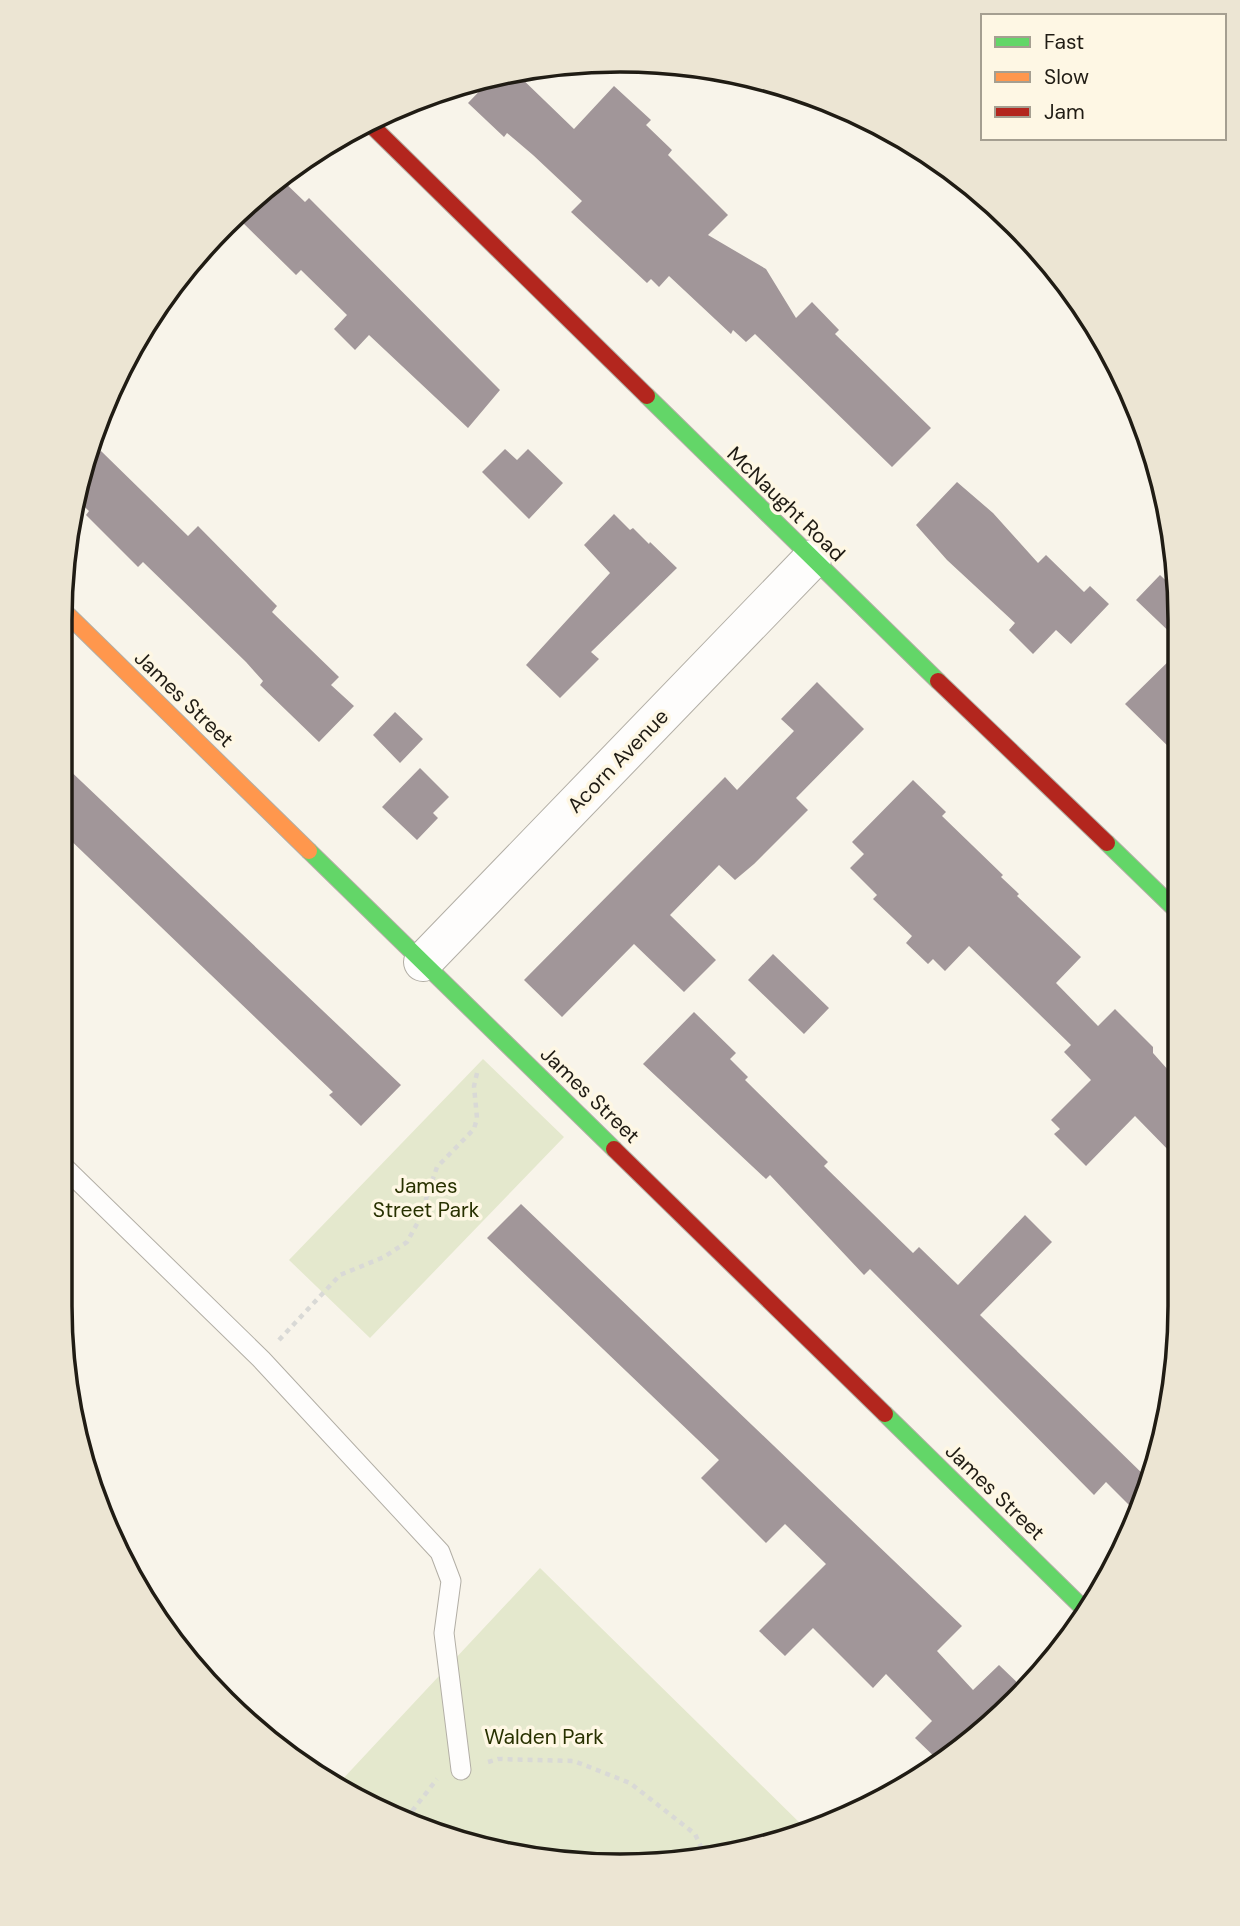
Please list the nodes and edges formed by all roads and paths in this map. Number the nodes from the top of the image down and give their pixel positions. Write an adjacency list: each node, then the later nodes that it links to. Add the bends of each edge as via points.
1 (375, 129): 2 (street, McNaught Road)
2 (812, 559): 4 (street, McNaught Road); 5 (street, Acorn Avenue)
3 (72, 619): 5 (street, James Street)
4 (1168, 902)
5 (423, 962): 6 (street, James Street)
6 (488, 1024): 8 (path, via 474,1086 474,1129 437,1167 407,1242 340,1275); 9 (street, James Street)
7 (72, 1175): 8 (lane)
8 (261, 1359): 10 (lane, via 440,1552 451,1581 444,1633)
9 (1080, 1605)
10 (461, 1770): 11 (path, via 438,1777); 12 (path, via 498,1759 574,1761 630,1783 695,1833)
11 (410, 1813)
12 (702, 1848)

